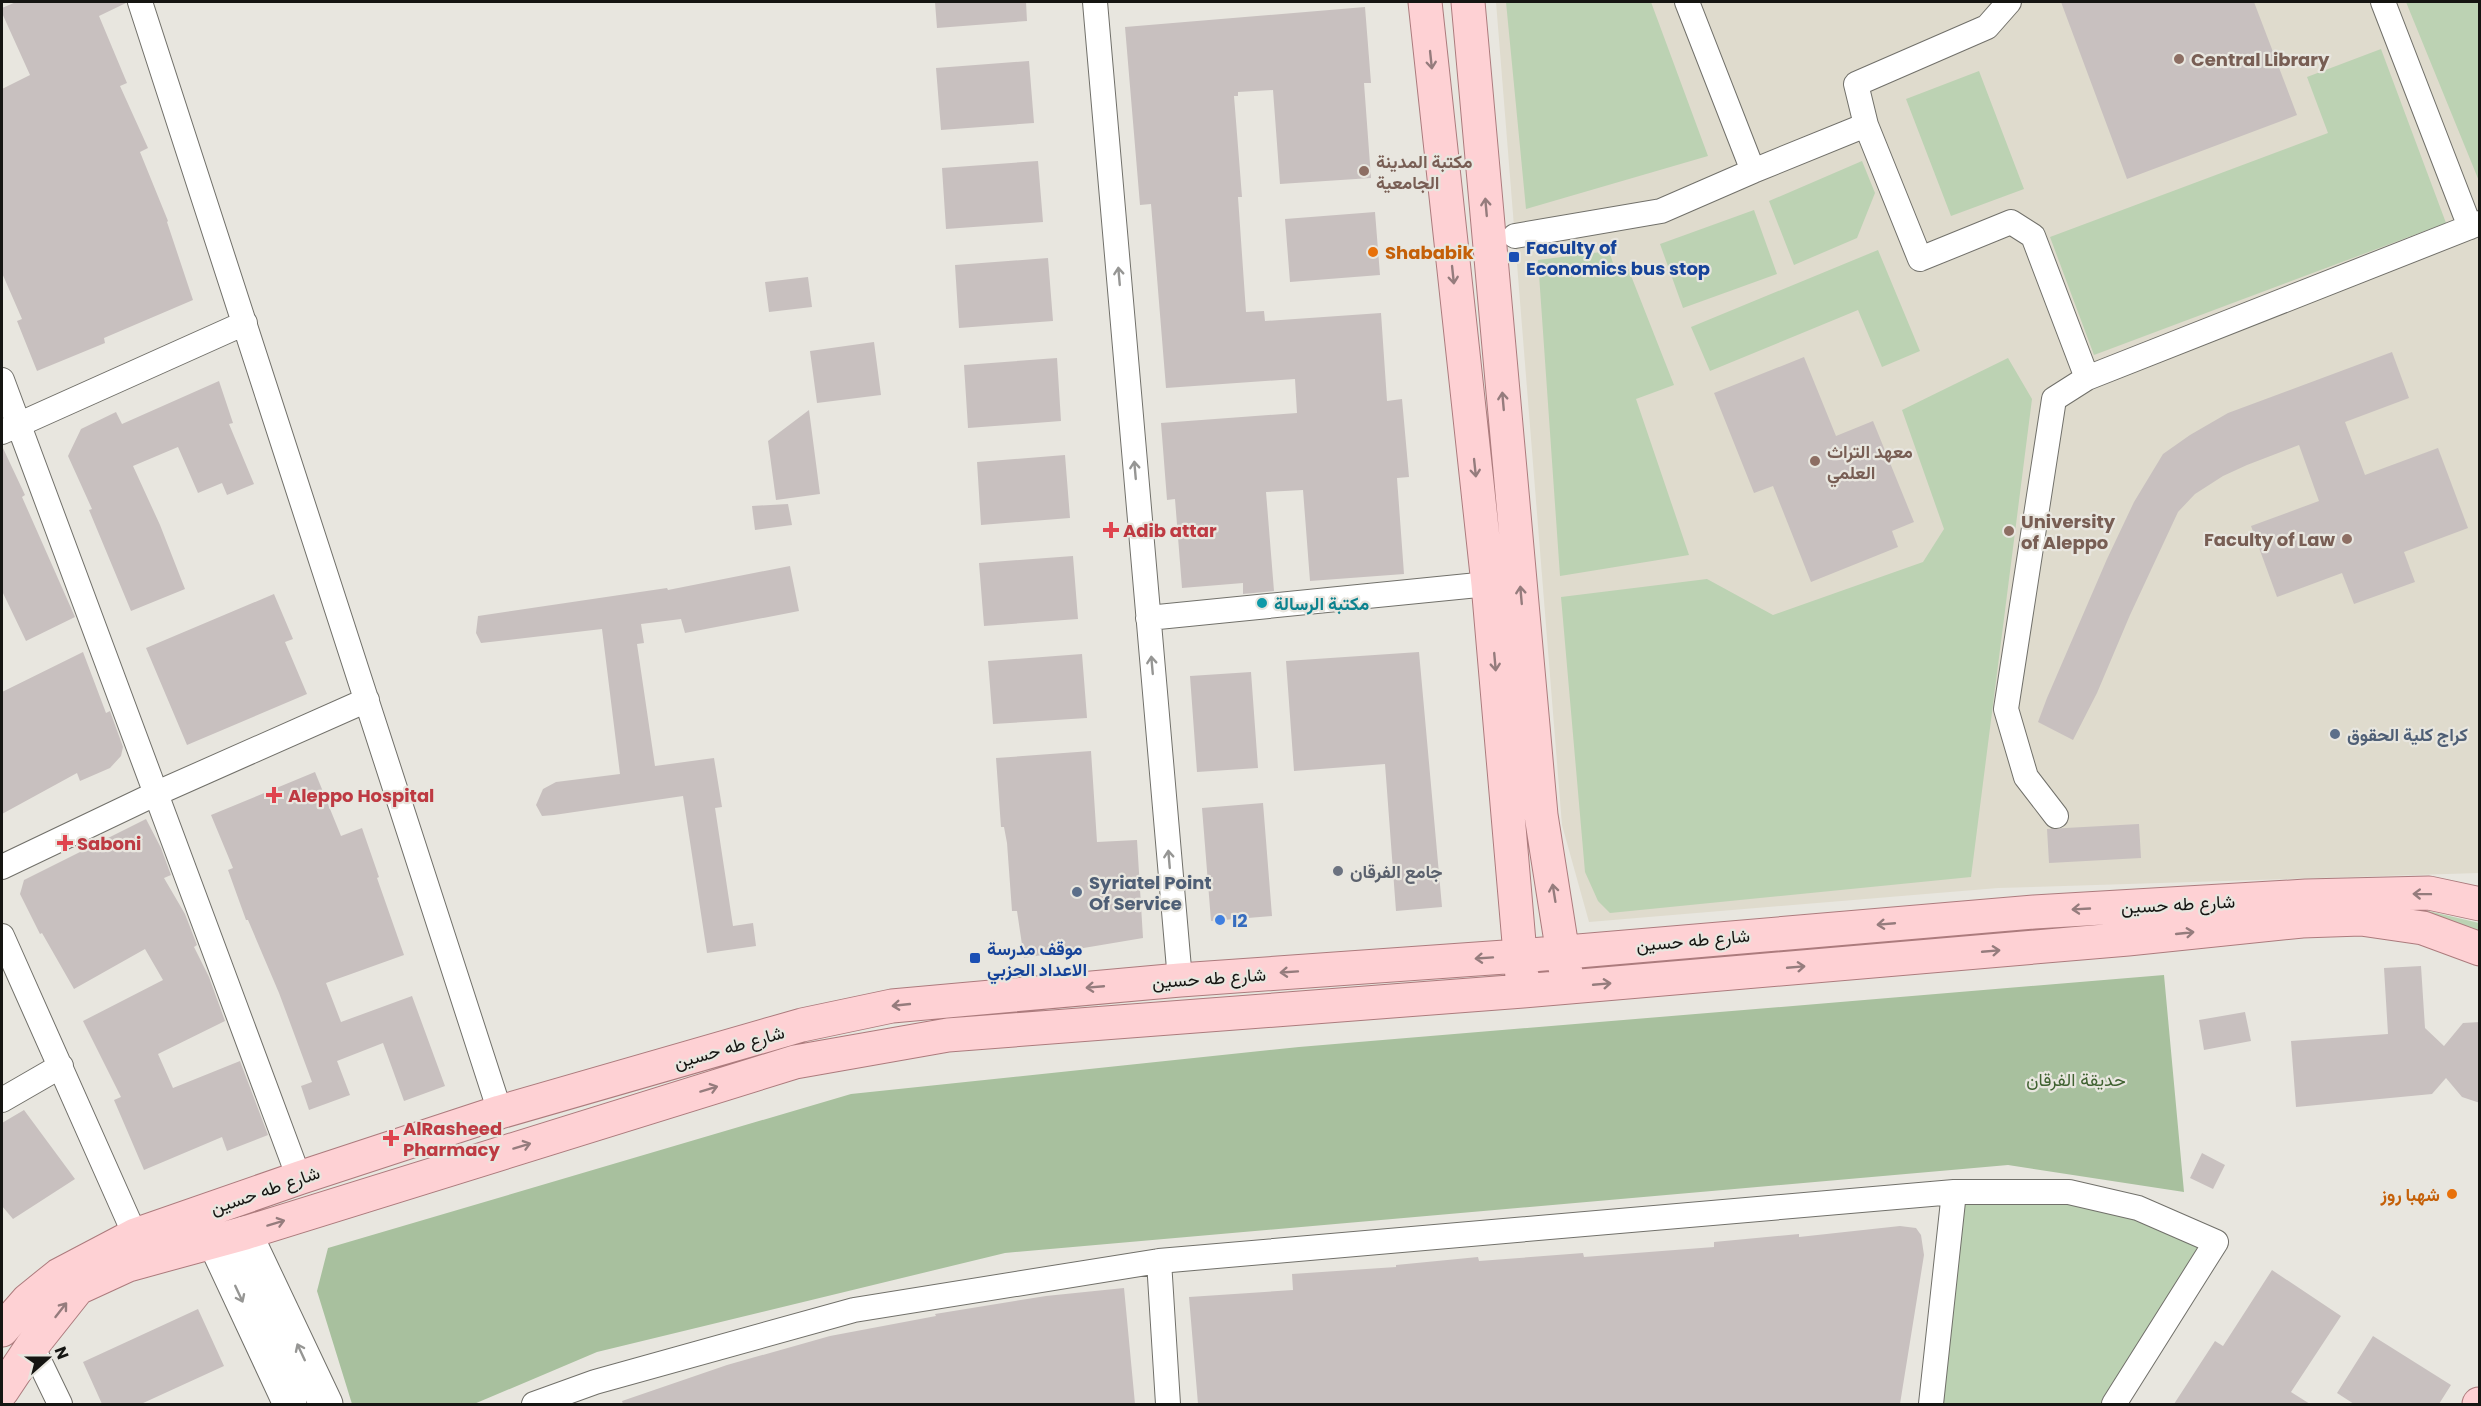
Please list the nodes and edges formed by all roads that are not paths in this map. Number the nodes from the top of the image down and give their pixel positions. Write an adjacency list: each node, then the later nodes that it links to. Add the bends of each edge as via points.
1 (140, 2): 12 (street)
2 (1095, 2): 17 (street, one-way to 2)
3 (1425, 2): 16 (main road, one-way to 16)
4 (1468, 2): 25 (main road, one-way to 4, via 1541,814)
5 (1687, 2): 9 (street)
6 (2009, 2): 8 (street, via 1987,27 1856,84)
7 (2383, 2): 10 (street)
8 (1866, 125): 9 (street); 13 (street, via 1920,259 2011,222 2033,236)
9 (1753, 171): 11 (street, via 1661,211)
10 (2475, 225): 13 (street)
11 (1515, 236)
12 (245, 323): 15 (street); 18 (street)
13 (2087, 378): 20 (street, via 2054,399 2006,709 2026,777)
14 (2, 380): 15 (street)
15 (10, 428): 19 (street)
16 (1488, 585): 17 (street); 26 (main road, one-way to 26)
17 (1148, 618): 27 (street, one-way to 17)
18 (367, 699): 19 (street); 32 (street)
19 (156, 794): 21 (street); 33 (street)
20 (2056, 816)
21 (2, 867)
22 (2480, 904): 25 (main road, شارع طه حسين, one-way to 25, via 2428,893 2294,897 2034,912)
23 (2, 936): 30 (street)
24 (2480, 949): 28 (main road, شارع طه حسين, one-way to 24, via 2302,921 2361,919 2423,928)
25 (1563, 951): 26 (main road, شارع طه حسين); 28 (main road)
26 (1519, 956): 27 (main road, شارع طه حسين, one-way to 27); 29 (main road)
27 (1180, 980): 32 (main road, شارع طه حسين, one-way to 32, via 892,1006 802,1025)
28 (1567, 987): 29 (main road, شارع طه حسين)
29 (1523, 991): 36 (main road, شارع طه حسين, one-way to 29, via 795,1062 948,1035)
30 (61, 1066): 31 (street); 35 (street)
31 (2, 1100)
32 (500, 1112): 33 (main road, شارع طه حسين)
33 (299, 1178): 35 (main road, شارع طه حسين)
34 (1954, 1192): 37 (street); 46 (street); 47 (street, via 2069,1192 2138,1208 2216,1242)
35 (135, 1235): 38 (main road, شارع طه حسين, via 58,1275 28,1300)
36 (229, 1237): 39 (main road, شارع طه حسين, one-way to 36, via 78,1288 128,1265); 42 (main road, one-way to 42); 43 (main road, one-way to 36)
37 (1159, 1261): 44 (street, via 854,1310 595,1382); 45 (street)
38 (2, 1330)
39 (32, 1346): 40 (main road, شارع طه حسين); 41 (street)
40 (2, 1391)
41 (60, 1404)
42 (290, 1404)
43 (326, 1404)
44 (534, 1404)
45 (1168, 1404)
46 (1931, 1404)
47 (2114, 1404)

